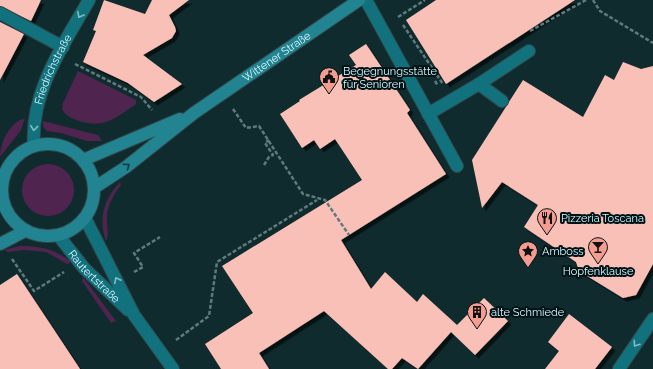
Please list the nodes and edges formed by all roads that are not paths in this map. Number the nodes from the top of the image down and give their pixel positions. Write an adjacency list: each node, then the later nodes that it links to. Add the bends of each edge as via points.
1 (89, 0): 5 (street, Friedrichstraße, one-way to 5)
2 (359, 0): 9 (main road, Wittener Straße)
3 (366, 0): 10 (street)
4 (0, 13): 5 (street)
5 (61, 51): 11 (street, Friedrichstraße, one-way to 11, via 43,86 36,112)
6 (529, 51): 7 (street)
7 (479, 84): 8 (street); 10 (street)
8 (502, 101)
9 (194, 113): 12 (main road, Wittener Straße); 14 (main road, Wittener Straße, one-way to 9, via 126,167)
10 (428, 114): 13 (street)
11 (34, 145): 12 (main road, via 61,145); 15 (main road, via 20,152 9,164 2,178)
12 (84, 160): 14 (main road, via 91,173)
13 (457, 166)
14 (94, 188): 16 (main road, via 92,204)
15 (2, 211): 17 (main road)
16 (85, 218): 18 (main road, via 73,229); 20 (street, Rautertstraße, one-way to 16)
17 (25, 230): 18 (main road, via 41,236); 19 (main road)
18 (58, 235): 20 (street, Rautertstraße, via 84,268)
19 (0, 244)
20 (134, 315): 22 (street, Rautertstraße)
21 (653, 319): 23 (street, one-way to 23)
22 (172, 369)
23 (619, 369)

